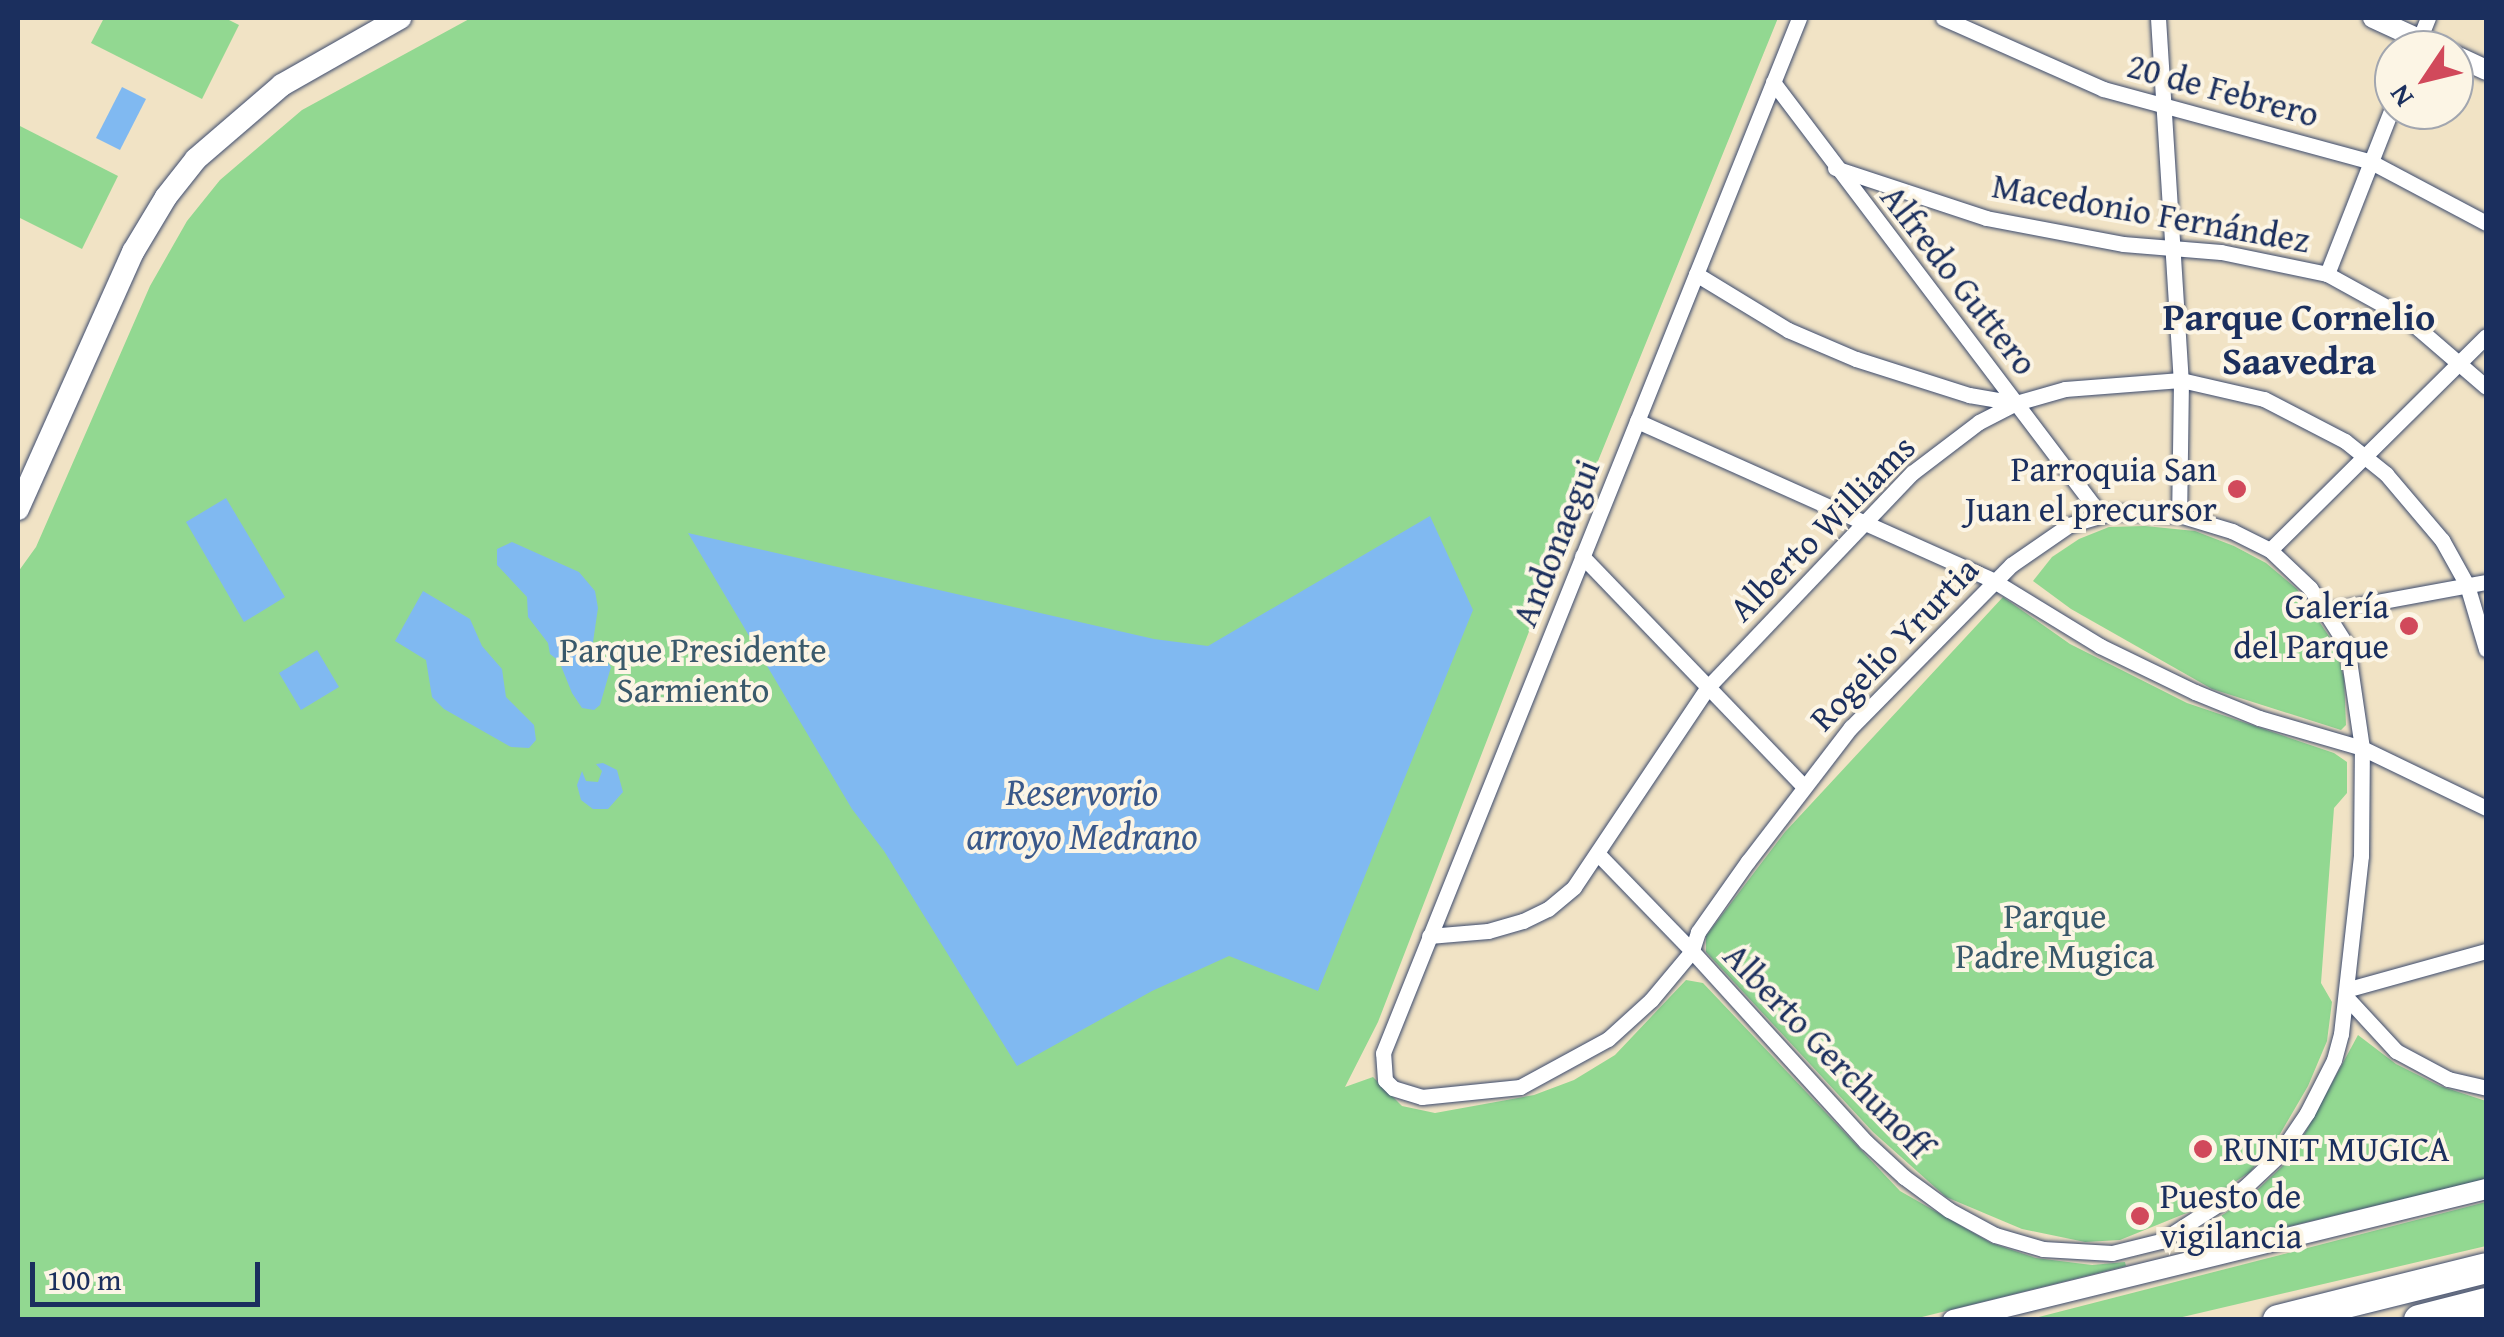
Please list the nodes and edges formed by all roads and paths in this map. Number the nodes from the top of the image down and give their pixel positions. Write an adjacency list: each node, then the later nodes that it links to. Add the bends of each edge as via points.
1 (400, 18): 21 (main road, via 282,85 196,159 166,197 133,252)
2 (1799, 18): 5 (street, Andonaegui)
3 (1943, 18): 6 (street, 20 de Febrero, via 2103,89)
4 (2158, 18): 6 (street)
5 (1773, 82): 9 (street, Alfredo Guttero); 12 (street, Andonaegui)
6 (2163, 106): 8 (street, 20 de Febrero); 11 (street)
7 (2384, 130): 8 (street)
8 (2371, 162): 10 (street, 20 de Febrero); 13 (street)
9 (1835, 168): 11 (street, Macedonio Fernández, via 1986,218); 18 (street, Alfredo Guttero)
10 (2486, 223)
11 (2171, 248): 13 (street, Macedonio Fernández); 16 (street)
12 (1696, 274): 18 (street, via 1788,330 1856,358); 19 (street, Andonaegui)
13 (2327, 274): 15 (street, Macedonio Fernández, via 2405,317)
14 (2486, 336): 15 (street)
15 (2460, 362): 17 (street, Macedonio Fernández); 20 (street)
16 (2181, 380): 18 (street, Alberto Williams, via 2064,389); 20 (street, Alberto Williams, via 2290,410); 23 (street)
17 (2486, 387)
18 (2016, 403): 22 (street, Alfredo Guttero); 24 (street, Alberto Williams, via 1912,473)
19 (1637, 421): 24 (street); 26 (street, Andonaegui)
20 (2365, 454): 25 (street); 29 (street, Alberto Williams, via 2442,540)
21 (18, 509)
22 (2100, 514): 23 (street, Rogelio Yrurtia); 27 (street, Rogelio Yrurtia, via 2070,525)
23 (2178, 515): 25 (street, Rogelio Yrurtia)
24 (1866, 522): 27 (street); 33 (street, Alberto Williams)
25 (2270, 550): 31 (street, Rogelio Yrurtia)
26 (1582, 556): 33 (street); 39 (street, Andonaegui)
27 (1994, 580): 34 (street, via 2100,646 2195,692); 35 (street, Rogelio Yrurtia, via 1851,727)
28 (2486, 582): 29 (street)
29 (2467, 586): 30 (street); 31 (street); 32 (street, Alberto Williams)
30 (2486, 601)
31 (2328, 611): 34 (street, Rogelio Yrurtia, via 2354,669)
32 (2486, 649)
33 (1708, 687): 35 (street); 38 (street, Alberto Williams)
34 (2362, 748): 37 (street); 42 (street, Rogelio Yrurtia, via 2361,856)
35 (1804, 786): 41 (street, Rogelio Yrurtia, via 1698,932)
36 (2486, 787): 37 (street)
37 (2483, 806)
38 (1599, 855): 39 (street, Alberto Williams, via 1548,908 1488,931); 41 (street, Alberto Gerchunoff)
39 (1430, 936): 43 (street, Andonaegui, via 1383,1053 1381,1070)
40 (2486, 951): 42 (street)
41 (1692, 952): 43 (street, Rogelio Yrurtia, via 1608,1039 1520,1087 1448,1097); 46 (street, Alberto Gerchunoff, via 1866,1142 1949,1210 1995,1235 2043,1249 2112,1253)
42 (2348, 994): 44 (street, via 2396,1052 2448,1079); 46 (street, Alberto Gerchunoff, via 2334,1060 2278,1156 2245,1188)
43 (1394, 1088)
44 (2486, 1088)
45 (2486, 1189): 47 (street)
46 (2161, 1241): 47 (street)
47 (2166, 1267): 50 (street)
48 (2486, 1268): 51 (highway)
49 (2486, 1302): 52 (highway)
50 (1953, 1320)
51 (2278, 1320)
52 (2419, 1320)

